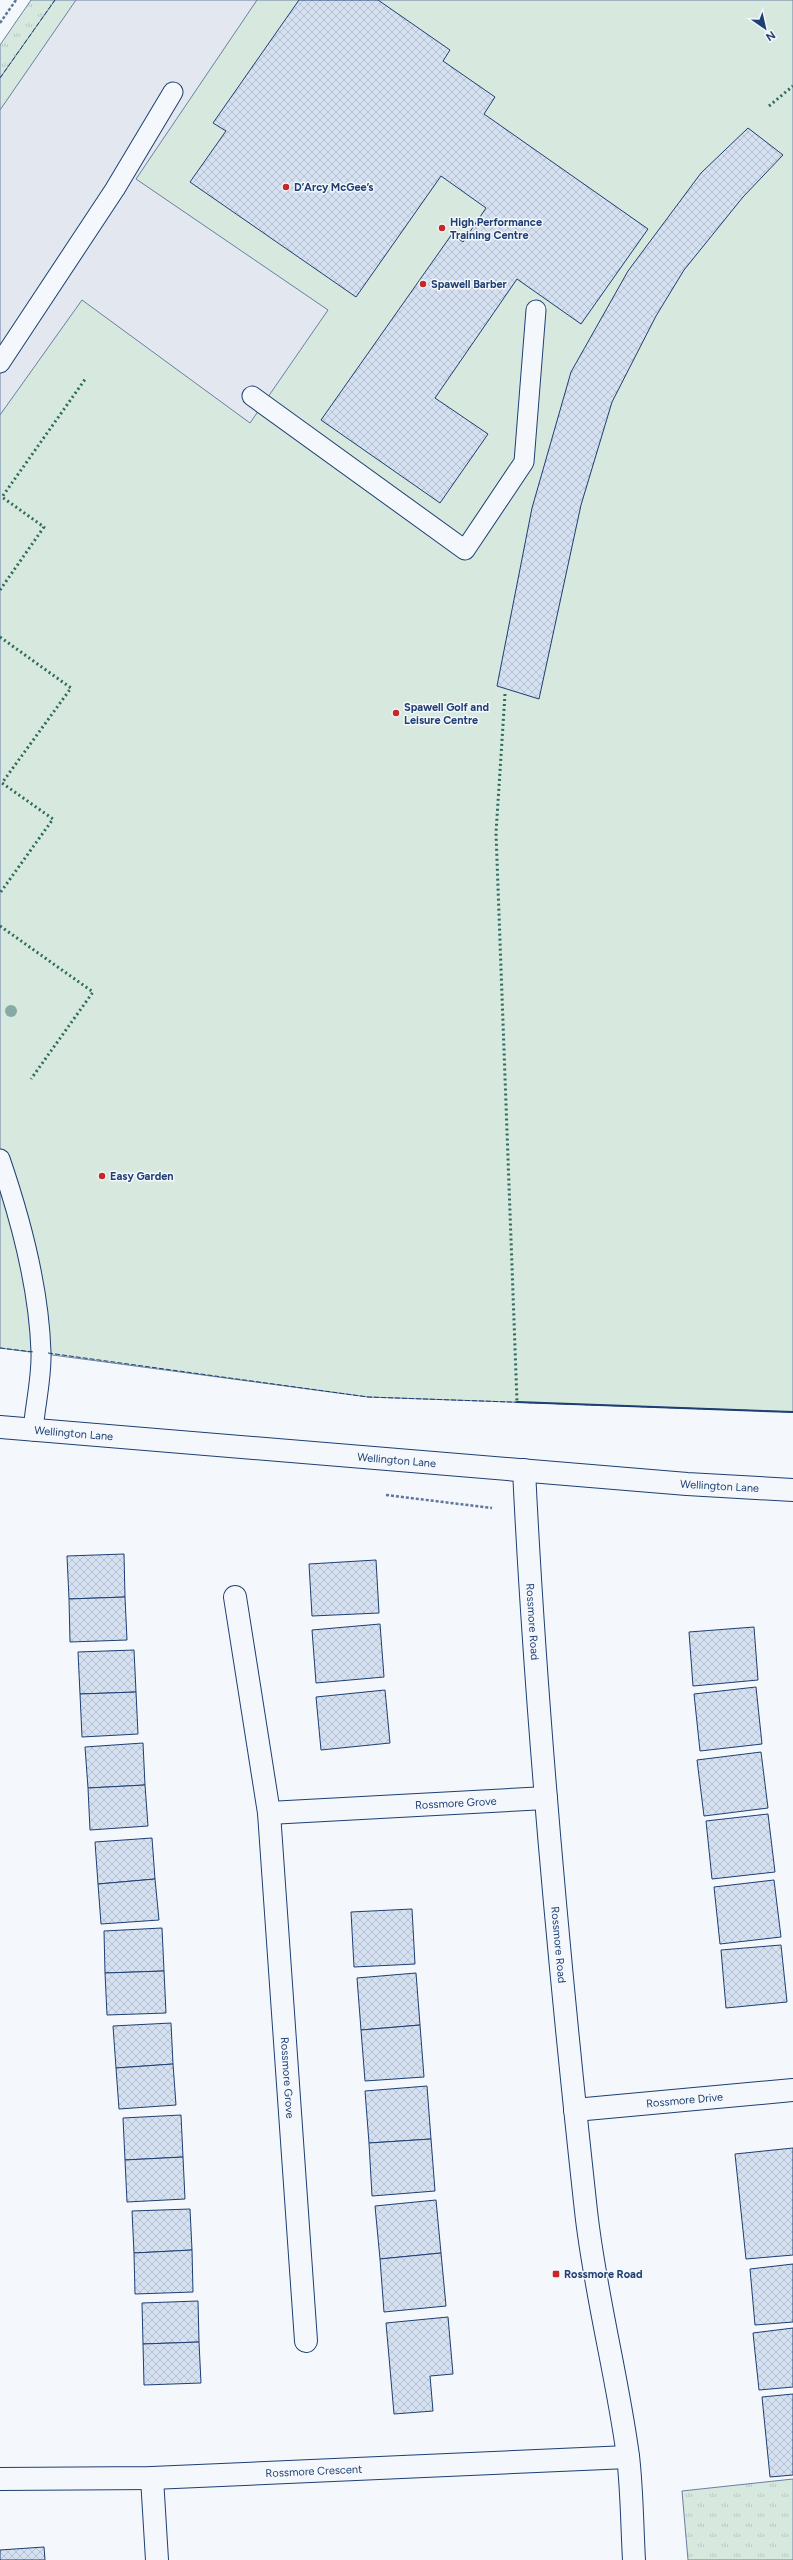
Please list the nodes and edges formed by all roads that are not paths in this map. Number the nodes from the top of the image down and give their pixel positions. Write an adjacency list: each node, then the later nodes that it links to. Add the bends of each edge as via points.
1 (173, 92): 3 (lane, via 116,189)
2 (536, 310): 4 (lane, via 524,462 465,550)
3 (0, 363)
4 (252, 396)
5 (0, 1159): 7 (lane, via 14,1198 35,1289 41,1352)
6 (0, 1427): 7 (street, Wellington Lane)
7 (33, 1431): 8 (street, Wellington Lane)
8 (524, 1470): 9 (street, Wellington Lane); 11 (street, Rossmore Road, via 529,1579)
9 (793, 1490)
10 (235, 1597): 12 (street, Rossmore Grove)
11 (546, 1798): 12 (street, Rossmore Grove); 14 (street, Rossmore Road)
12 (269, 1814): 15 (street, Rossmore Grove)
13 (793, 2090): 14 (street, Rossmore Drive)
14 (576, 2110): 16 (street, Rossmore Road, via 587,2216)
15 (306, 2341)
16 (628, 2458): 17 (street, Rossmore Crescent); 20 (street, Rossmore Road)
17 (152, 2478): 18 (street, Rossmore Crescent); 19 (street)
18 (0, 2479)
19 (157, 2560)
20 (634, 2560)

